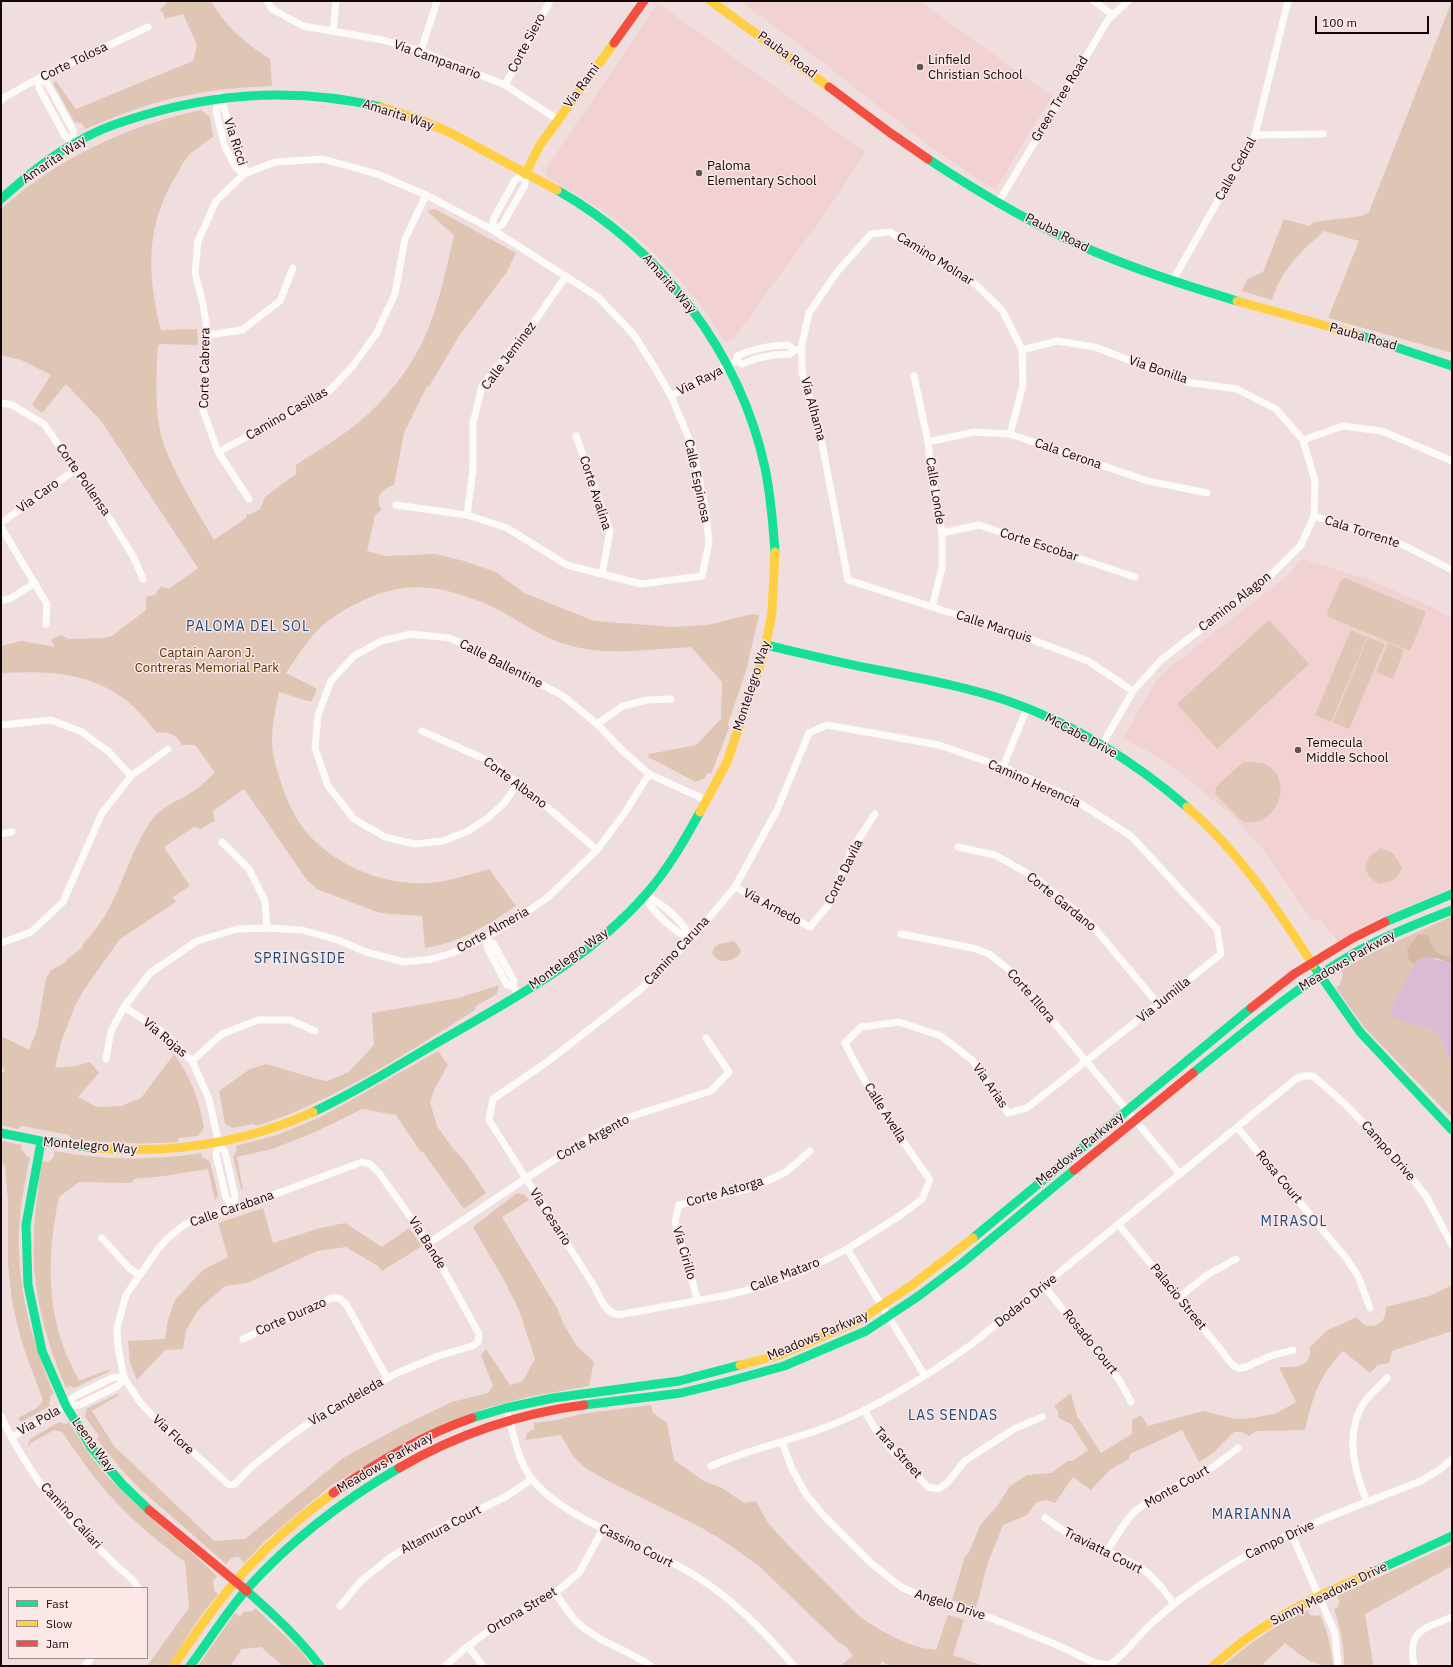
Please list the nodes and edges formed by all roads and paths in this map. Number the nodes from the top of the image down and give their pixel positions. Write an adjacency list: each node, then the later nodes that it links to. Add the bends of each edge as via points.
1 (267, 1): 12 (street, Via Campanario, via 272,9 303,26)
2 (336, 1): 12 (street)
3 (437, 1): 13 (street)
4 (550, 1): 15 (street, Corte Siero)
5 (644, 1): 18 (street, Via Rami)
6 (711, 1): 26 (street, Pauba Road, via 916,151)
7 (1094, 1): 10 (street)
8 (1128, 1): 10 (street, Green Tree Road)
9 (1288, 1): 20 (street, Calle Cedral)
10 (1113, 15): 26 (street, Green Tree Road)
11 (148, 27): 14 (street, Corte Tolosa)
12 (333, 31): 13 (street, Via Campanario, via 383,40)
13 (421, 52): 15 (street, Via Campanario)
14 (40, 78): 17 (street, Corte Tolosa); 21 (street, via 48,83 73,130)
15 (505, 85): 18 (street, Via Campanario)
16 (219, 98): 21 (street, Amarita Way, via 152,113 106,128); 22 (street, Via Ricci, via 216,111 225,147 236,168); 23 (street, Amarita Way, via 264,93 298,93 364,103 426,122 473,144)
17 (1, 101)
18 (558, 120): 23 (street, Via Rami, via 540,145)
19 (1323, 134): 20 (street)
20 (1255, 135): 31 (street, Calle Cedral)
21 (73, 143): 25 (street, Amarita Way, via 35,170)
22 (244, 174): 24 (street, Corte Cabrera, via 275,162 323,159 377,174); 32 (street, Corte Cabrera, via 216,201 198,241 195,273)
23 (525, 174): 27 (street, Via Rami, via 515,180 500,206 493,220); 27 (street, Via Rami, via 525,185 502,225); 36 (street, Amarita Way, via 585,207 648,258 673,285)
24 (426, 195): 27 (street, Corte Cabrera); 45 (street, Camino Casillas, via 405,239 395,294 376,334 352,367 328,392)
25 (1, 199)
26 (998, 202): 31 (street, Pauba Road, via 1091,250)
27 (493, 230): 30 (street, Calle Espinosa)
28 (871, 234): 33 (street, Via Alhama, via 836,272 809,313 802,344); 34 (street, Camino Molnar, via 890,232 974,282 1002,310)
29 (293, 268): 32 (street, via 280,301 242,330)
30 (566, 276): 39 (street, Calle Espinosa, via 598,297 634,335); 51 (street, Calle Jeminez, via 537,318 482,386 473,423 473,469)
31 (1172, 282): 37 (street, Pauba Road, via 1376,340)
32 (208, 335): 45 (street, Corte Cabrera, via 203,410)
33 (798, 350): 35 (street, via 742,364); 35 (street, via 788,345 755,348 737,356); 60 (street, Via Alhama, via 802,373 820,433)
34 (1022, 350): 41 (street, Camino Molnar, via 1023,385); 43 (street, Via Bonilla, via 1057,340 1095,347 1186,382 1237,389 1276,409)
35 (738, 361): 36 (street, Via Raya)
36 (729, 366): 39 (street, Via Raya); 65 (street, Montelegro Way, via 752,419 769,488 775,552 772,614)
37 (1452, 366)
38 (914, 376): 44 (street, Calle Londe)
39 (671, 396): 57 (street, Calle Espinosa, via 692,446 705,506 709,542 702,576 641,584)
40 (1, 403): 47 (street, Corte Pollensa, via 12,406 44,424)
41 (1010, 434): 44 (street, Cala Cerona, via 974,432); 48 (street, Cala Cerona, via 1148,481)
42 (576, 436): 57 (street, Corte Avalina, via 610,531)
43 (1303, 440): 46 (street, via 1343,426 1382,430); 52 (street, Camino Alagon, via 1315,481)
44 (928, 442): 55 (street, Calle Londe)
45 (218, 452): 49 (street, Corte Cabrera)
46 (1452, 460)
47 (76, 469): 53 (street, Via Caro); 59 (street, Corte Pollensa, via 133,556)
48 (1207, 493)
49 (249, 499)
50 (396, 505): 51 (street)
51 (467, 515): 57 (street, via 507,528 567,565)
52 (1314, 516): 56 (street, Cala Torrente, via 1393,540); 66 (street, Camino Alagon, via 1301,545 1267,579 1162,658)
53 (1, 523)
54 (1, 528): 61 (street)
55 (942, 533): 58 (street, Corte Escobar, via 979,525); 63 (street, Calle Londe, via 942,568)
56 (1452, 570)
57 (602, 574)
58 (1135, 577)
59 (143, 579)
60 (848, 580): 63 (street, Calle Marquis)
61 (35, 583): 62 (street, via 11,598); 64 (street, via 46,604)
62 (1, 601)
63 (932, 607): 66 (street, Calle Marquis, via 1020,635 1088,662)
64 (46, 624)
65 (766, 645): 68 (street, McCabe Drive, via 967,688); 79 (street, Montelegro Way, via 727,762)
66 (1133, 691): 73 (street, Camino Alagon)
67 (671, 699): 69 (street, via 647,700 623,706)
68 (1027, 708): 73 (street, McCabe Drive); 75 (street)
69 (598, 724): 76 (street, Calle Ballentine); 78 (street, Calle Ballentine, via 563,696 482,652 450,638 411,634 381,641 354,656 331,681 318,715 315,748 328,786 354,819 385,837 414,844 443,841 468,832 505,802)
70 (1, 725): 77 (street, via 50,720 82,732 109,752)
71 (422, 731): 78 (street, Corte Albano, via 491,762)
72 (809, 733): 75 (street, Camino Herencia, via 827,725 834,726 939,745); 86 (street, Camino Caruna, via 777,810)
73 (1102, 745): 97 (street, McCabe Drive, via 1169,792 1226,844 1268,896)
74 (168, 749): 77 (street)
75 (1004, 768): 92 (street, Camino Herencia, via 1070,797 1131,836)
76 (649, 774): 79 (street, Calle Ballentine); 85 (street, Corte Almeria)
77 (131, 776): 96 (street, via 102,813 63,902 31,932)
78 (518, 783): 85 (street, Corte Albano)
79 (706, 800): 88 (street, Montelegro Way, via 680,849)
80 (875, 814): 90 (street, Corte Davila, via 852,848 829,904)
81 (12, 832): 82 (street)
82 (1, 834)
83 (222, 842): 91 (street, via 249,869 264,901)
84 (958, 847): 100 (street, Corte Gardano, via 995,855 1036,878 1091,924)
85 (597, 850): 95 (street, Corte Almeria, via 548,897)
86 (735, 887): 90 (street, Via Arnedo); 94 (street, Camino Caruna)
87 (1452, 894): 97 (street, Meadows Parkway, via 1353,938)
88 (645, 896): 94 (street, via 649,906 681,935); 99 (street, Montelegro Way, via 606,934 567,964)
89 (1452, 910): 98 (street, Meadows Parkway, via 1360,950)
90 (810, 927)
91 (267, 928): 95 (street, Corte Almeria, via 302,930 404,962 432,959); 101 (street, Corte Almeria, via 237,929 197,941 150,973)
92 (1217, 929): 100 (street, Via Jumilla, via 1221,954)
93 (901, 934): 107 (street, Corte Illora, via 973,948 995,958 1012,972)
94 (691, 939): 110 (street, Camino Caruna, via 640,990 547,1062 493,1099)
95 (486, 940): 99 (street, via 493,943 514,981 513,986)
96 (1, 943)
97 (1313, 963): 98 (street, McCabe Drive); 109 (street, Meadows Parkway, via 1294,974)
98 (1320, 974): 111 (street, Meadows Parkway); 113 (street, via 1348,1017 1370,1044)
99 (518, 995): 116 (street, Montelegro Way, via 343,1097 270,1129)
100 (1159, 1004): 107 (street, Via Jumilla)
101 (124, 1007): 105 (street, Corte Almeria, via 111,1031); 106 (street, Via Rojas, via 160,1030)
102 (315, 1031): 106 (street, via 290,1020 258,1020 222,1034)
103 (706, 1038): 120 (street, Corte Argento, via 729,1072 711,1091 626,1118 595,1134)
104 (846, 1043): 107 (street, Via Arias, via 861,1027 899,1022 941,1036 972,1060 1008,1113 1027,1108); 121 (street, Calle Avella, via 857,1068 903,1143)
105 (106, 1059)
106 (192, 1061): 116 (street, Via Rojas, via 209,1099)
107 (1087, 1062): 109 (street, Corte Illora)
108 (1305, 1076): 112 (street, Dodaro Drive, via 1297,1078); 127 (street, Campo Drive, via 1313,1076 1346,1105 1389,1150 1426,1196)
109 (1126, 1111): 111 (street, Corte Illora); 134 (street, Meadows Parkway, via 953,1254)
110 (489, 1120): 120 (street, Via Cesario)
111 (1134, 1121): 119 (street, Corte Illora); 137 (street, Meadows Parkway, via 961,1264)
112 (1237, 1127): 119 (street, Dodaro Drive); 135 (street, Rosa Court, via 1346,1258 1358,1276)
113 (1452, 1130)
114 (1, 1133): 115 (street, Montelegro Way)
115 (41, 1142): 116 (street, Montelegro Way, via 127,1152 177,1150); 146 (street, Leena Way, via 26,1225 28,1285 42,1351)
116 (219, 1144): 123 (street, Via Rojas, via 216,1154 226,1198)
117 (810, 1151): 122 (street, Corte Astorga, via 786,1172 752,1188)
118 (355, 1164): 123 (street, Calle Carabana, via 296,1188); 126 (street, Via Bande, via 370,1164 379,1173)
119 (1180, 1174): 124 (street, Dodaro Drive)
120 (525, 1179): 126 (street, Corte Argento); 136 (street, Via Cesario, via 606,1308)
121 (930, 1180): 128 (street, Calle Mataro, via 922,1199)
122 (679, 1206): 133 (street, Via Cirillo, via 675,1222)
123 (234, 1208): 130 (street, Calle Carabana, via 184,1225 158,1249)
124 (1118, 1224): 131 (street, Dodaro Drive); 132 (street, Palacio Street)
125 (102, 1238): 130 (street, via 129,1268)
126 (429, 1243): 139 (street, Via Bande, via 478,1334)
127 (1452, 1245)
128 (847, 1249): 133 (street, Calle Mataro, via 808,1269 760,1287); 134 (street)
129 (1236, 1259): 132 (street, via 1207,1275)
130 (140, 1275): 142 (street, Calle Carabana, via 126,1295 117,1328)
131 (1044, 1286): 141 (street, Dodaro Drive, via 972,1344); 145 (street, Rosado Court, via 1120,1381)
132 (1178, 1298): 140 (street, Palacio Street, via 1231,1365 1238,1368 1248,1367 1266,1358)
133 (698, 1301): 136 (street, Calle Mataro, via 618,1315)
134 (883, 1306): 137 (street); 147 (street, Meadows Parkway, via 860,1320 780,1355 724,1371 679,1381 560,1397)
135 (1370, 1308)
136 (612, 1313)
137 (889, 1316): 141 (street); 151 (street, Meadows Parkway, via 866,1331 784,1366 681,1393 555,1409)
138 (243, 1338): 143 (street, Corte Durazo, via 332,1298 339,1298 346,1304)
139 (478, 1342): 143 (street, Via Candeleda)
140 (1293, 1350)
141 (926, 1376): 148 (street, Dodaro Drive)
142 (124, 1378): 146 (street, Via Pola, via 114,1377 73,1397); 158 (street, Via Flore, via 150,1413)
143 (387, 1378): 158 (street, Via Candeleda, via 321,1415 289,1437 235,1484)
144 (1387, 1378): 159 (street, via 1366,1400 1353,1433 1356,1474)
145 (1131, 1402)
146 (66, 1406): 152 (street, Via Pola); 165 (street, Leena Way, via 92,1448 122,1484 152,1513)
147 (506, 1408): 151 (street, Cassino Court); 165 (street, Meadows Parkway, via 436,1433 355,1477 310,1510)
148 (864, 1410): 150 (street, Tara Street, via 891,1449 928,1487 938,1488 946,1484 964,1462 975,1454 1014,1430); 153 (street, Dodaro Drive, via 829,1426)
149 (1, 1416): 152 (street, Camino Caliari)
150 (1042, 1417)
151 (511, 1422): 157 (street, Cassino Court, via 520,1459); 167 (street, Meadows Parkway, via 474,1432 442,1446 363,1489 319,1521 278,1557)
152 (12, 1437): 166 (street, Camino Caliari, via 41,1484 66,1515 135,1581)
153 (782, 1442): 156 (street, Dodaro Drive, via 737,1454); 174 (street, Angelo Drive, via 792,1470 806,1494 823,1515 871,1563 901,1588 933,1602 991,1618 1095,1663)
154 (1238, 1448): 164 (street, Monte Court, via 1213,1467 1151,1499 1123,1526)
155 (1452, 1459): 159 (street, Campo Drive, via 1421,1481)
156 (711, 1466)
157 (532, 1479): 161 (street, Cassino Court, via 559,1504); 171 (street, Altamura Court, via 507,1496 429,1534 391,1557 361,1581)
158 (229, 1485)
159 (1367, 1502): 162 (street, Campo Drive)
160 (1045, 1518): 164 (street, Traviatta Court, via 1067,1533)
161 (604, 1529): 168 (street, Ortona Street, via 579,1573); 181 (street, Cassino Court, via 697,1577 753,1621)
162 (1291, 1533): 169 (street); 170 (street, Campo Drive, via 1240,1558)
163 (1452, 1536): 169 (street, Sunny Meadows Drive)
164 (1107, 1551): 170 (street, Traviatta Court, via 1149,1574)
165 (235, 1582): 167 (street, Leena Way); 175 (street, Meadows Parkway)
166 (138, 1587)
167 (245, 1591): 176 (street, Meadows Parkway); 177 (street, Leena Way, via 285,1625)
168 (555, 1593): 173 (street, Ortona Street, via 505,1619); 180 (street, via 575,1620 599,1639)
169 (1319, 1596): 182 (street, Sunny Meadows Drive, via 1269,1622 1227,1653); 183 (street, via 1335,1634)
170 (1174, 1604): 174 (street, Campo Drive)
171 (340, 1606)
172 (1452, 1617): 184 (street, via 1417,1634 1412,1648)
173 (468, 1646): 178 (street, Ortona Street); 179 (street)
174 (1109, 1665)
175 (173, 1666)
176 (190, 1666)
177 (320, 1666)
178 (445, 1666)
179 (483, 1666)
180 (651, 1666)
181 (794, 1666)
182 (1214, 1666)
183 (1338, 1666)
184 (1414, 1666)

